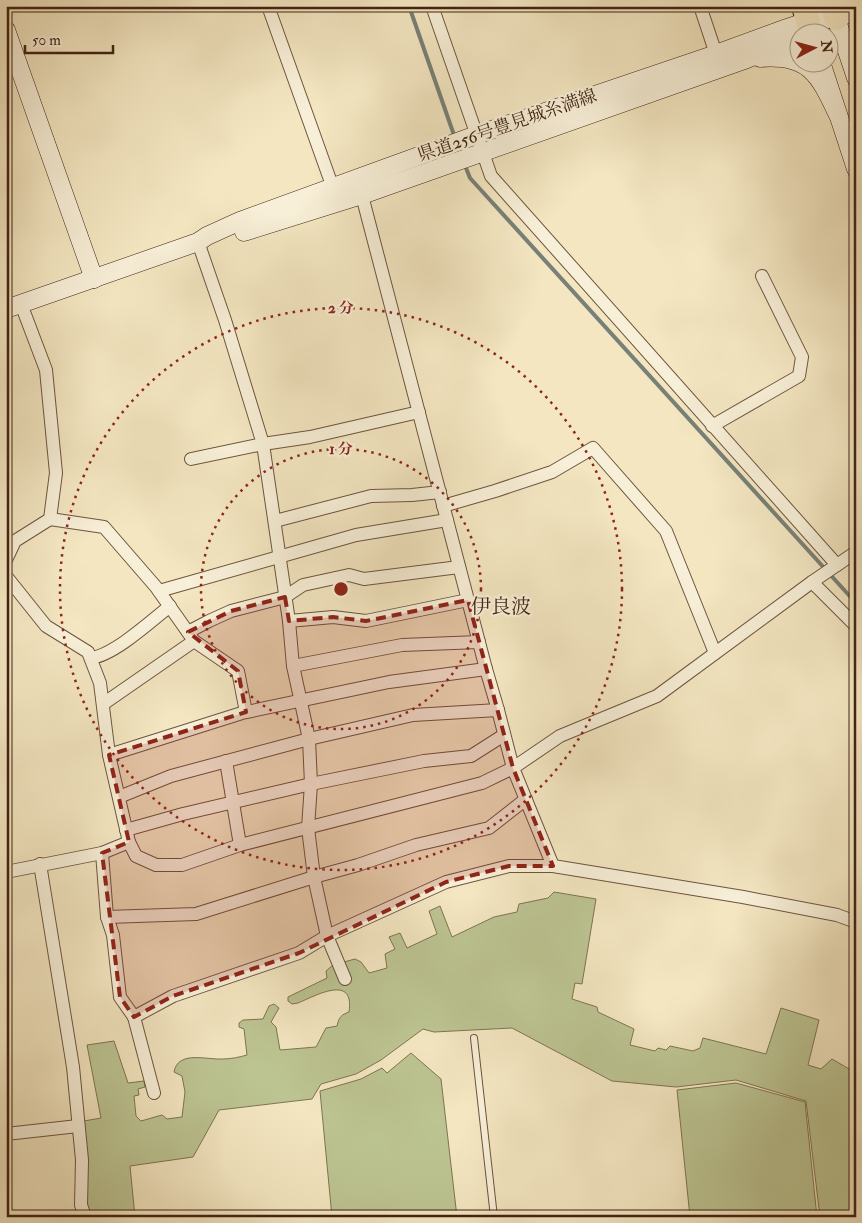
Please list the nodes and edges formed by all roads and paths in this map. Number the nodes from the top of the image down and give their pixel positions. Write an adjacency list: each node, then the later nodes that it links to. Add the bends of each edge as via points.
1 (268, 6): 17 (street)
2 (432, 6): 14 (street)
3 (700, 6): 9 (street)
4 (841, 12): 5 (main road); 12 (main road)
5 (817, 22)
6 (6, 30): 20 (main road)
7 (790, 31): 9 (main road, 県道256号豊見城糸満線)
8 (790, 36): 10 (main road, 県道256号豊見城糸満線)
9 (716, 54): 14 (main road, 県道256号豊見城糸満線)
10 (747, 59): 13 (main road, via 775,57 804,65 822,83); 14 (main road, 県道256号豊見城糸満線)
11 (824, 72): 13 (main road)
12 (856, 78)
13 (838, 115): 15 (main road)
14 (478, 144): 16 (main road, 県道256号豊見城糸満線); 23 (street, via 492,176)
15 (856, 169)
16 (360, 187): 17 (main road, 県道256号豊見城糸満線); 18 (main road, 県道256号豊見城糸満線, via 208,243); 22 (street)
17 (332, 188): 18 (main road, 県道256号豊見城糸満線, via 240,221)
18 (198, 242): 20 (main road, 県道256号豊見城糸満線); 24 (street, via 226,320)
19 (762, 276): 23 (street, via 802,357 799,376)
20 (94, 279): 21 (main road, 県道256号豊見城糸満線)
21 (14, 306): 28 (street, via 46,370 56,472)
22 (419, 412): 24 (street, via 310,437); 26 (street)
23 (712, 426): 34 (street)
24 (263, 444): 25 (street); 30 (street)
25 (191, 459)
26 (440, 492): 27 (street); 30 (street, via 371,496)
27 (443, 506): 29 (street); 46 (street, via 552,472 593,448 666,531)
28 (50, 519): 33 (street, via 16,541); 38 (street, via 104,527)
29 (447, 520): 32 (street, via 356,535); 35 (street)
30 (276, 521): 32 (street)
31 (856, 552): 34 (street)
32 (280, 557): 38 (street); 39 (street)
33 (6, 560)
34 (837, 566): 37 (street)
35 (459, 567): 39 (street, via 364,579 349,575 302,586); 40 (street)
36 (6, 576): 47 (street, via 46,626 88,652)
37 (812, 582): 43 (street); 46 (street)
38 (159, 591): 41 (street)
39 (285, 597): 42 (street); 44 (street, via 209,620)
40 (468, 600): 42 (street, via 366,621 333,616); 45 (street)
41 (170, 606): 44 (street); 47 (street, via 101,657)
42 (289, 621): 48 (street)
43 (856, 626)
44 (191, 636): 51 (street); 53 (street, via 238,671)
45 (479, 642): 48 (street, via 402,645); 49 (street)
46 (715, 653): 58 (street, via 657,696 560,736)
47 (90, 658): 51 (street, via 100,683)
48 (293, 666): 50 (street)
49 (486, 669): 50 (street, via 389,682); 52 (street)
50 (300, 701): 53 (street); 55 (street)
51 (103, 704): 56 (street)
52 (498, 710): 54 (street); 55 (street, via 413,715)
53 (246, 712): 56 (street)
54 (504, 735): 58 (street); 59 (street, via 471,756 424,761)
55 (309, 739): 57 (street); 59 (street)
56 (109, 755): 60 (street)
57 (226, 761): 60 (street, via 171,776); 62 (street)
58 (513, 768): 61 (street); 63 (street, via 482,783)
59 (311, 784): 62 (street); 63 (street)
60 (119, 797): 64 (street)
61 (526, 799): 68 (street); 70 (street, via 489,828 416,845)
62 (233, 802): 64 (street, via 183,814); 65 (street)
63 (308, 828): 65 (street); 70 (street)
64 (127, 836): 65 (street, via 136,856 156,865 182,865); 66 (street)
65 (240, 846)
66 (102, 853): 67 (street); 71 (street)
67 (40, 864): 69 (street); 78 (street, via 73,1067)
68 (553, 866): 72 (street, via 743,897); 73 (street, via 509,866 446,882)
69 (6, 872)
70 (314, 877): 71 (street, via 196,914); 73 (street)
71 (107, 917): 75 (street, via 113,935 120,997)
72 (856, 922)
73 (328, 936): 74 (street); 75 (street, via 299,953 173,996)
74 (345, 979)
75 (134, 1017): 77 (street)
76 (474, 1038): 81 (lane)
77 (154, 1093)
78 (78, 1126): 79 (street); 80 (street, via 82,1160 81,1205)
79 (6, 1134)
80 (85, 1217)
81 (494, 1217)

